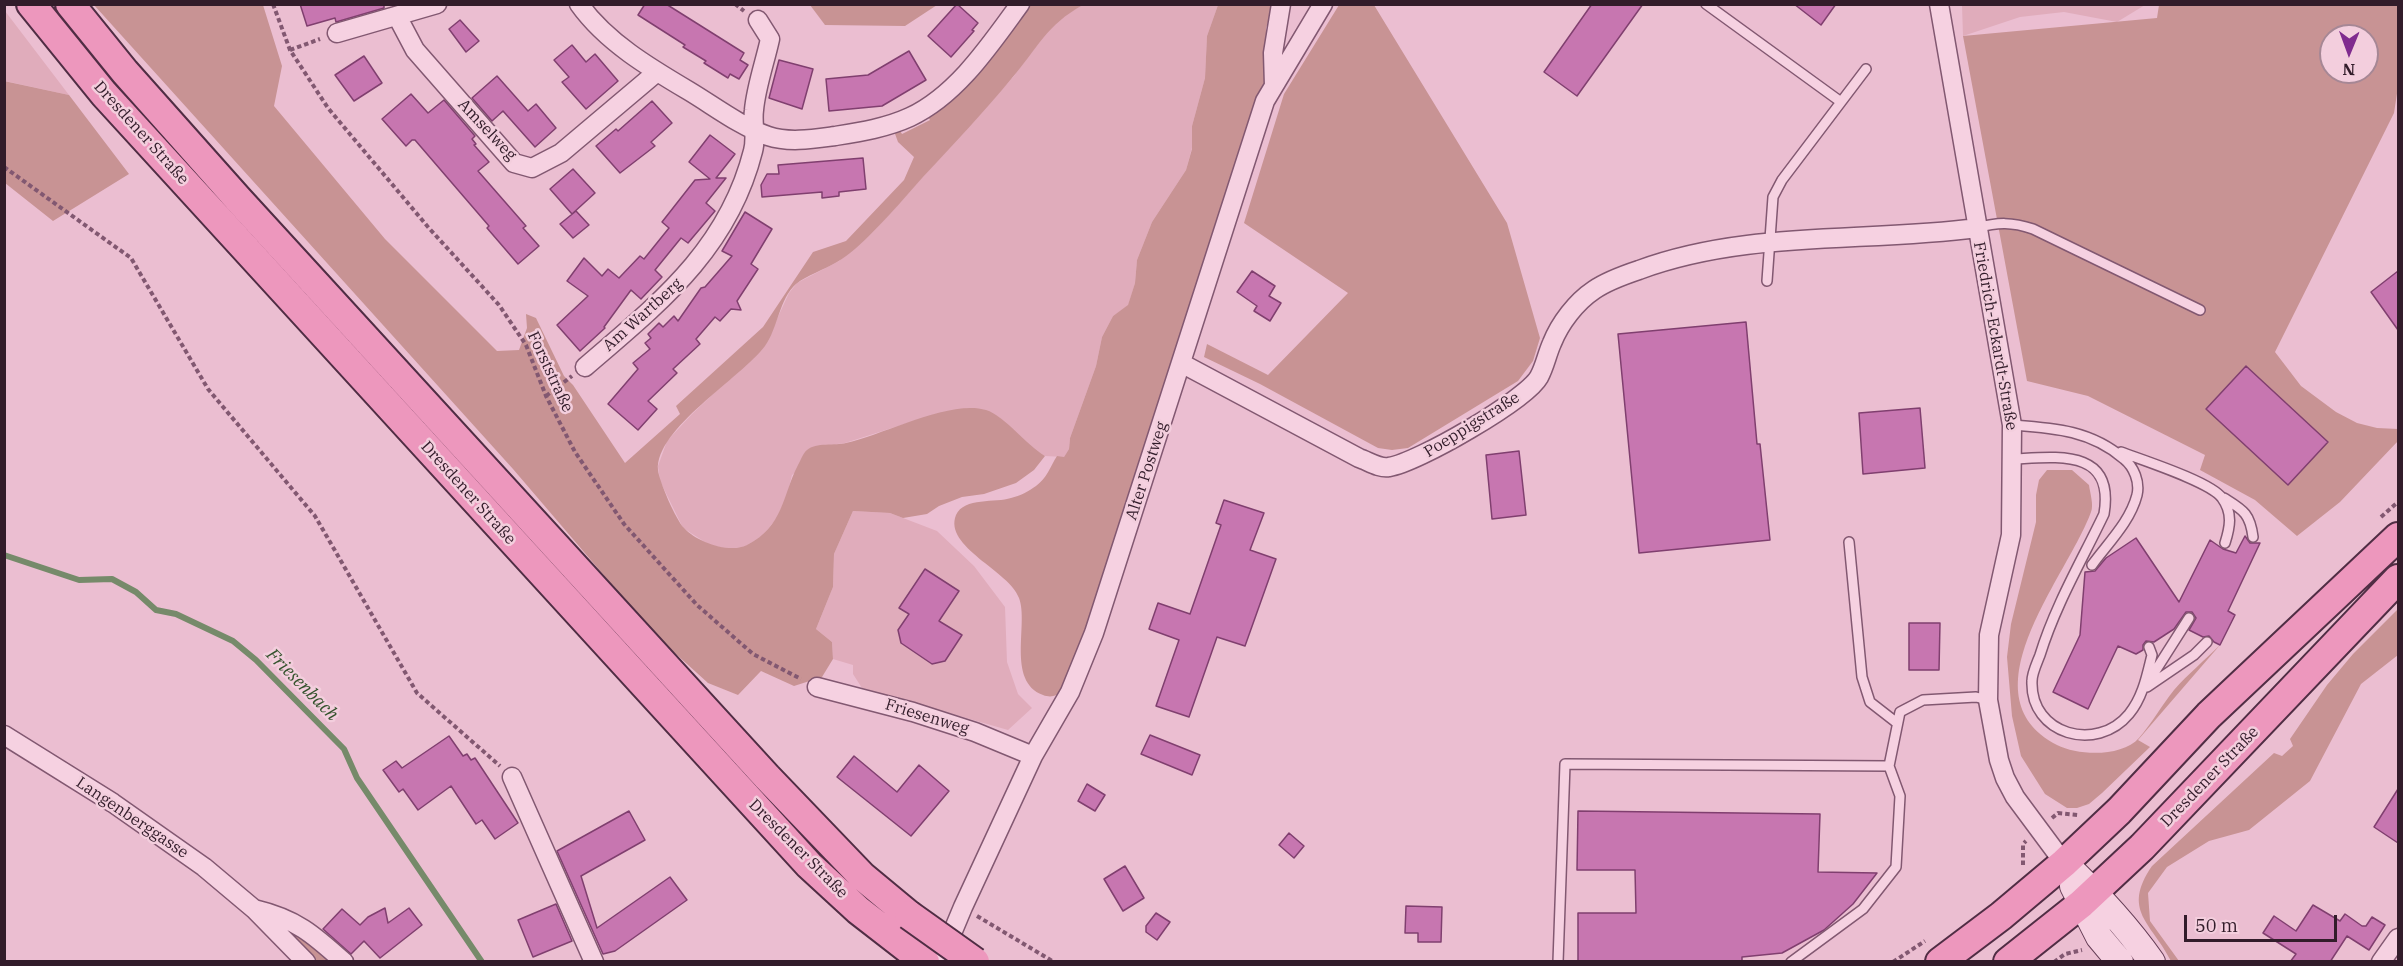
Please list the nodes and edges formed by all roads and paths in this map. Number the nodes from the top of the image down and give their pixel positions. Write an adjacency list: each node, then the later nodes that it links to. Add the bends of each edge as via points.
1 (31, 4): 58 (main road, Dresdener Straße, via 104,94 809,865)
2 (70, 4): 60 (main road, bridge, via 238,199 767,777 862,876)
3 (273, 4): 14 (path, Forststraße)
4 (437, 4): 11 (street)
5 (579, 4): 16 (street, via 605,33)
6 (1020, 4): 19 (street, via 988,48 958,80 910,117 868,131 810,140 786,140)
7 (1281, 4): 17 (street, via 1273,54)
8 (1323, 4): 17 (street, Alter Postweg)
9 (1706, 4): 18 (lane)
10 (1939, 4): 21 (street, Friedrich-Eckardt-Straße)
11 (397, 16): 13 (street); 16 (street, Amselweg, via 415,50 514,163 532,168 561,153)
12 (758, 20): 19 (street, Am Wartberg, via 770,39 754,108)
13 (337, 33): 14 (path)
14 (290, 50): 27 (path, Forststraße, via 328,108 499,305 526,345)
15 (1866, 69): 18 (lane)
16 (657, 72): 19 (street)
17 (1274, 86): 25 (street, Alter Postweg, via 1265,100)
18 (1841, 102): 22 (lane, via 1773,197)
19 (755, 131): 26 (street, Am Wartberg, via 753,154 741,188 694,267 660,303)
20 (4, 167): 48 (path, via 131,258 208,389 315,516 417,693)
21 (1977, 228): 22 (street, Poeppigstraße, via 1934,234); 24 (lane, via 1999,222 2033,229); 28 (street, Friedrich-Eckardt-Straße)
22 (1768, 242): 23 (lane); 25 (street, Poeppigstraße, via 1710,249 1656,264 1593,290 1567,315 1552,341 1539,378 1522,395 1438,448 1386,468 1359,458)
23 (1767, 281)
24 (2200, 310)
25 (1181, 363): 46 (street, Alter Postweg, via 1094,633 1070,692)
26 (585, 367): 27 (path)
27 (546, 396): 41 (path, Forststraße, via 575,452 624,524 697,605 753,654)
28 (2012, 425): 29 (lane, via 2061,429); 30 (street, Friedrich-Eckardt-Straße)
29 (2113, 449): 31 (lane); 36 (lane, via 2136,475 2137,494 2127,519)
30 (2013, 459): 42 (lane, via 2068,457 2089,465 2103,482 2107,498 2104,514 2046,635 2032,679 2033,702 2059,730 2089,735 2118,725); 43 (street, Friedrich-Eckardt-Straße, via 2011,536 1989,634)
31 (2222, 496): 32 (lane, via 2243,510 2251,522); 35 (lane, via 2231,523)
32 (2253, 537)
33 (2398, 537): 49 (main road, via 2209,715)
34 (1849, 542): 44 (lane, via 1863,677 1870,702)
35 (2225, 543)
36 (2092, 565)
37 (2398, 579): 50 (main road, Dresdener Straße, via 2142,847)
38 (2189, 618): 42 (lane)
39 (2207, 642): 42 (lane)
40 (2149, 648): 42 (lane, via 2152,655)
41 (817, 687): 46 (street, Friesenweg, via 913,712)
42 (2143, 690)
43 (1989, 700): 44 (lane, via 1923,700 1900,712); 49 (street, Friedrich-Eckardt-Straße, via 2005,778)
44 (1897, 723): 47 (lane)
45 (4, 735): 52 (street, Langenberggasse, via 113,803 204,867)
46 (1034, 756): 51 (street, Alter Postweg)
47 (1889, 766): 62 (lane, via 1565,764); 63 (lane, via 1900,796 1896,867 1863,909)
48 (512, 777): 57 (street)
49 (2064, 863): 50 (main road); 64 (main road)
50 (2088, 898): 65 (main road, Dresdener Straße); 67 (main road, via 2100,938); 68 (main road, via 2127,927)
51 (963, 907): 59 (street, Alter Postweg); 61 (path)
52 (254, 909): 55 (street, Langenberggasse); 56 (street, Langenberggasse, via 281,915 311,933)
53 (2398, 938): 69 (street)
54 (2085, 950): 66 (path, via 2065,954)
55 (306, 962)
56 (344, 962)
57 (594, 962)
58 (925, 962)
59 (940, 962)
60 (975, 962)
61 (1054, 962)
62 (1558, 962)
63 (1791, 962)
64 (1940, 962)
65 (2008, 962)
66 (2054, 962)
67 (2120, 962)
68 (2152, 962)
69 (2381, 962)

